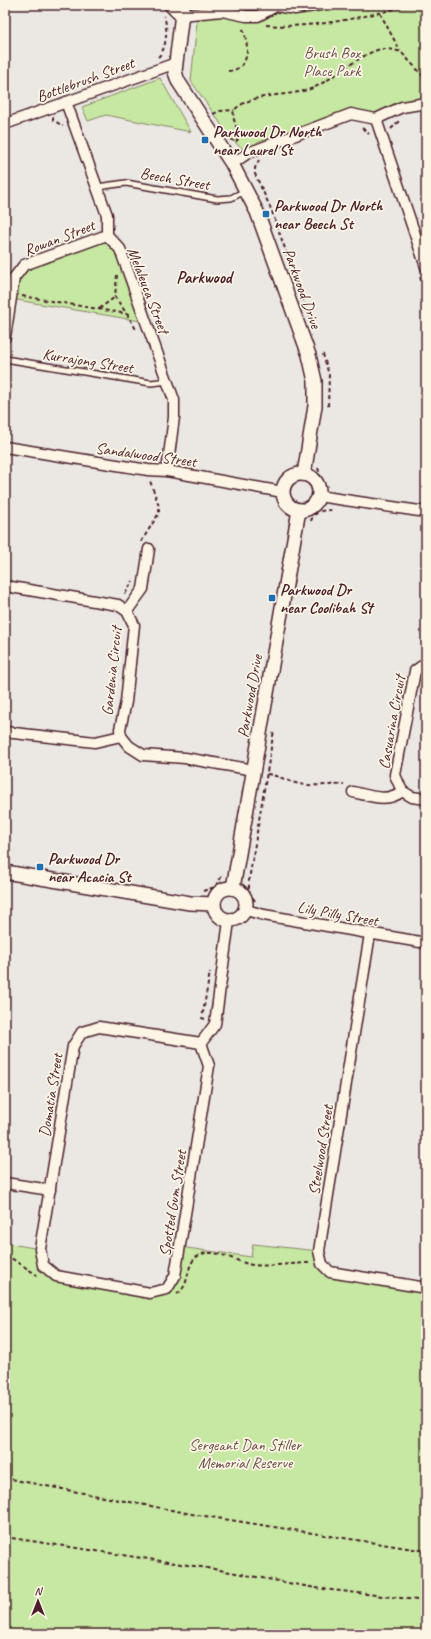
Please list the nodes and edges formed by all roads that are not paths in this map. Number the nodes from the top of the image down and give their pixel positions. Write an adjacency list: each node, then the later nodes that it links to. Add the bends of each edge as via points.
1 (276, 5): 2 (street, via 295,9); 4 (street, via 258,16 222,11)
2 (320, 5)
3 (167, 9): 4 (street)
4 (182, 10): 5 (street, Parkwood Drive)
5 (176, 63): 6 (street, Bottlebrush Street); 10 (street, Parkwood Drive, via 178,80)
6 (66, 102): 9 (street, Bottlebrush Street); 11 (street, Melaleuca Street)
7 (426, 103): 8 (street, via 402,107)
8 (376, 119): 10 (street, via 351,114 248,153); 14 (street)
9 (5, 124)
10 (232, 164): 12 (street, Parkwood Drive)
11 (97, 187): 12 (lane, Beech Street, via 126,183 226,199); 13 (street, Melaleuca Street, via 107,215)
12 (246, 190): 20 (street, Parkwood Drive, via 257,212 309,355 315,381 315,406)
13 (107, 235): 15 (street, Rowan Street, via 24,265 14,278); 17 (street, Melaleuca Street, via 120,249)
14 (422, 268)
15 (5, 337)
16 (5, 359): 17 (lane, Kurrajong Street, via 151,384)
17 (168, 381): 19 (street, Melaleuca Street, via 174,400 174,417)
18 (5, 447): 19 (street, Sandalwood Street)
19 (167, 471): 21 (street, Sandalwood Street)
20 (304, 474): 21 (street, via 288,479); 22 (street, via 316,482)
21 (283, 492): 23 (street, via 288,505)
22 (318, 496): 23 (street, via 313,506); 24 (street)
23 (299, 510): 31 (street, Parkwood Drive)
24 (426, 512)
25 (144, 549): 27 (street, Gardenia Circuit, via 143,589)
26 (5, 586): 27 (street, Gardenia Circuit, via 118,605)
27 (127, 611): 30 (street, Gardenia Circuit, via 134,625 126,702 120,722)
28 (426, 663): 33 (street, Casuarina Circuit, via 415,671 395,775)
29 (5, 732): 30 (street, Gardenia Circuit, via 95,742)
30 (121, 736): 31 (street, Gardenia Circuit, via 129,746 143,755 185,758)
31 (254, 770): 36 (street, Parkwood Drive)
32 (351, 789): 33 (street, Casuarina Circuit, via 386,799)
33 (402, 791): 34 (street, Casuarina Circuit, via 412,797)
34 (426, 799)
35 (5, 872): 37 (street, via 190,903)
36 (233, 888): 37 (street, via 227,888 217,894); 38 (street, via 244,896)
37 (213, 904): 39 (street, via 218,916)
38 (246, 910): 39 (street, via 240,918); 40 (street, Lily Pilly Street)
39 (229, 921): 42 (street, via 215,1024)
40 (370, 934): 41 (street, Lily Pilly Street); 45 (street, Steelwood Street, via 319,1251 322,1264 330,1272)
41 (426, 943)
42 (201, 1043): 44 (street, Domatia Street, via 99,1027 82,1032 73,1046); 44 (street, Spotted Gum Street, via 209,1066 176,1276 167,1289 150,1293 56,1276 42,1265 40,1249)
43 (5, 1183): 44 (street)
44 (50, 1190)
45 (426, 1288)

